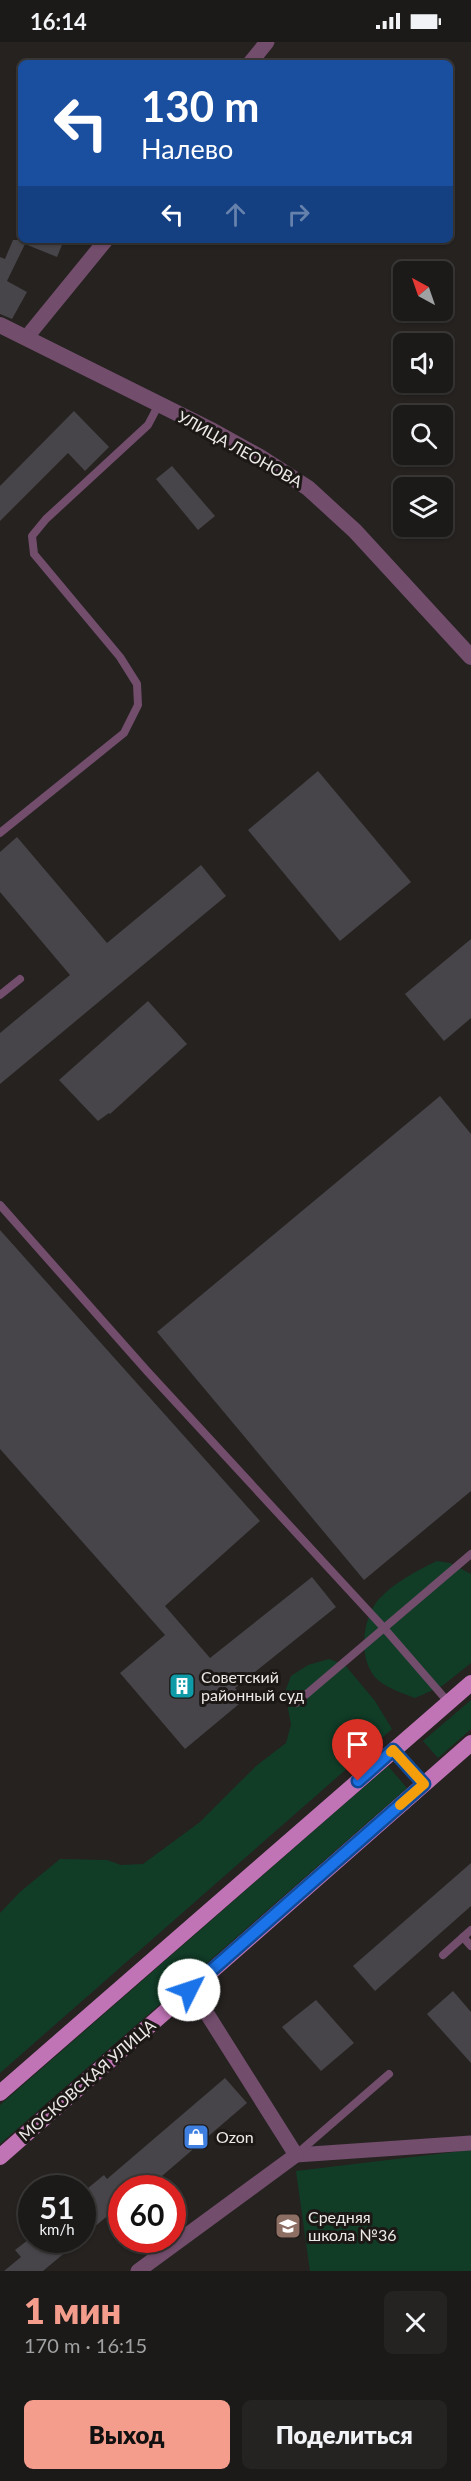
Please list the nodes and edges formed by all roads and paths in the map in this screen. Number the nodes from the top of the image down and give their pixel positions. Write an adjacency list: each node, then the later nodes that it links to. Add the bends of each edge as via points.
1 (267, 42): 2 (street)
2 (252, 60)
3 (103, 243): 5 (street)
4 (0, 325): 5 (street, УЛИЦА ЛЕОНОВА)
5 (23, 337): 6 (street, УЛИЦА ЛЕОНОВА)
6 (159, 404): 7 (street, УЛИЦА ЛЕОНОВА, via 260,457 309,488 355,531); 8 (lane, via 148,425 32,536 34,554 120,657 137,684 138,705 124,733)
7 (471, 657)
8 (0, 833)
9 (20, 979): 10 (lane)
10 (0, 995)
11 (0, 1205): 13 (lane)
12 (471, 1554): 13 (lane)
13 (384, 1628): 15 (lane); 16 (lane)
14 (471, 1683): 16 (main road)
15 (296, 1703)
16 (449, 1703): 18 (main road)
17 (471, 1743): 19 (main road, МОСКОВСКАЯ УЛИЦА)
18 (393, 1750): 19 (lane); 26 (main road)
19 (424, 1784): 24 (main road, МОСКОВСКАЯ УЛИЦА)
20 (471, 1930): 21 (lane)
21 (463, 1937): 22 (lane); 23 (lane)
22 (471, 1946)
23 (443, 1955)
24 (189, 1990): 28 (street); 29 (main road, МОСКОВСКАЯ УЛИЦА)
25 (389, 2074): 28 (lane)
26 (0, 2093)
27 (471, 2143): 28 (street)
28 (296, 2155): 30 (street)
29 (0, 2157)
30 (138, 2271)

